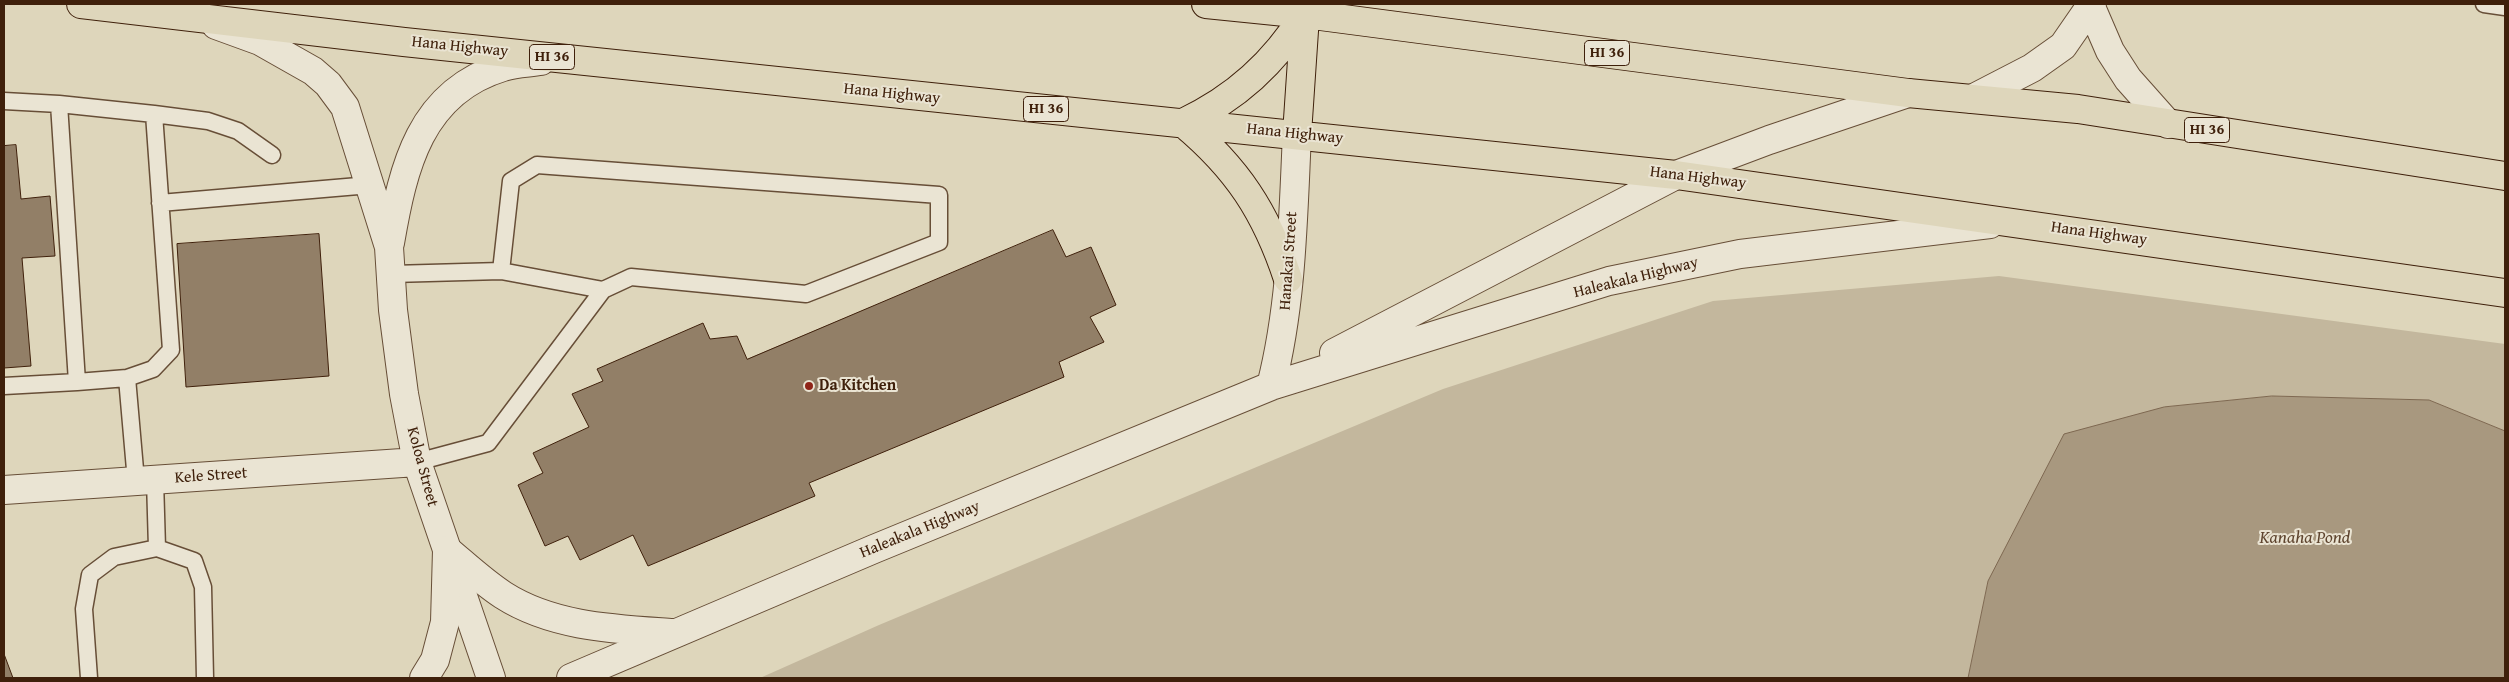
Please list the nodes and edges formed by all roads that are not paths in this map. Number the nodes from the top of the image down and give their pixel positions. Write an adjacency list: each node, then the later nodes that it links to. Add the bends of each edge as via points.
1 (81, 4): 7 (main road, Hana Highway / HI 36)
2 (1206, 4): 6 (main road, HI 36)
3 (2484, 4): 5 (lane)
4 (2092, 5): 10 (street, via 2063,46 2032,68); 15 (street, via 2110,51 2128,79)
5 (2505, 7)
6 (1306, 9): 9 (main road, HI 36); 14 (main road, via 1290,38 1253,78 1208,111); 16 (main road)
7 (195, 18): 8 (main road, Hana Highway / HI 36); 20 (street, Koloa Street, via 260,40 313,71 328,84 345,107)
8 (560, 58): 14 (main road, Hana Highway / HI 36); 23 (street, Koloa Street, via 504,66 478,76 438,107 419,136 408,161)
9 (1908, 93): 10 (main road, HI 36); 18 (street, Haleakala Highway)
10 (1972, 99): 15 (main road, HI 36, via 2078,109)
11 (4, 102): 12 (lane)
12 (59, 104): 13 (lane); 30 (lane)
13 (154, 114): 17 (lane, via 208,122 238,131); 21 (lane)
14 (1183, 123): 16 (main road, Hana Highway / HI 36); 26 (main road, via 1208,144 1250,192 1278,249)
15 (2168, 124): 19 (main road, HI 36)
16 (1297, 134): 18 (main road, Hana Highway / HI 36); 26 (street, Hanakai Street)
17 (272, 155)
18 (1676, 175): 22 (main road, Hana Highway / HI 36); 32 (street, Haleakala Highway)
19 (2505, 176)
20 (370, 185): 21 (lane); 23 (street, Koloa Street)
21 (160, 203): 29 (lane, via 171,350 153,369)
22 (2012, 221): 28 (main road, Hana Highway / HI 36); 32 (street, Haleakala Highway, via 1740,254 1609,281)
23 (389, 247): 25 (street, Koloa Street)
24 (501, 271): 25 (lane); 27 (lane); 27 (lane, via 511,181 537,165 939,195 940,242 806,294 632,277)
25 (392, 274): 33 (street, Koloa Street, via 393,310)
26 (1288, 279): 32 (street, Hanakai Street, via 1283,333)
27 (603, 290): 33 (lane, via 488,442)
28 (2505, 293)
29 (127, 378): 30 (lane); 34 (lane)
30 (77, 382): 31 (lane)
31 (4, 386)
32 (1271, 386): 38 (street, Haleakala Highway)
33 (417, 462): 34 (street, Kele Street); 37 (street, Koloa Street)
34 (146, 481): 35 (street, Kele Street); 36 (lane)
35 (4, 490)
36 (157, 548): 39 (lane, via 114,557 90,575 84,610); 40 (lane, via 194,561 203,587)
37 (447, 550): 38 (street, via 503,595 536,612 591,627); 41 (street, via 445,622 435,660); 42 (street, Koloa Street)
38 (677, 633): 43 (street, Haleakala Highway)
39 (89, 678)
40 (205, 678)
41 (424, 678)
42 (491, 678)
43 (571, 678)

